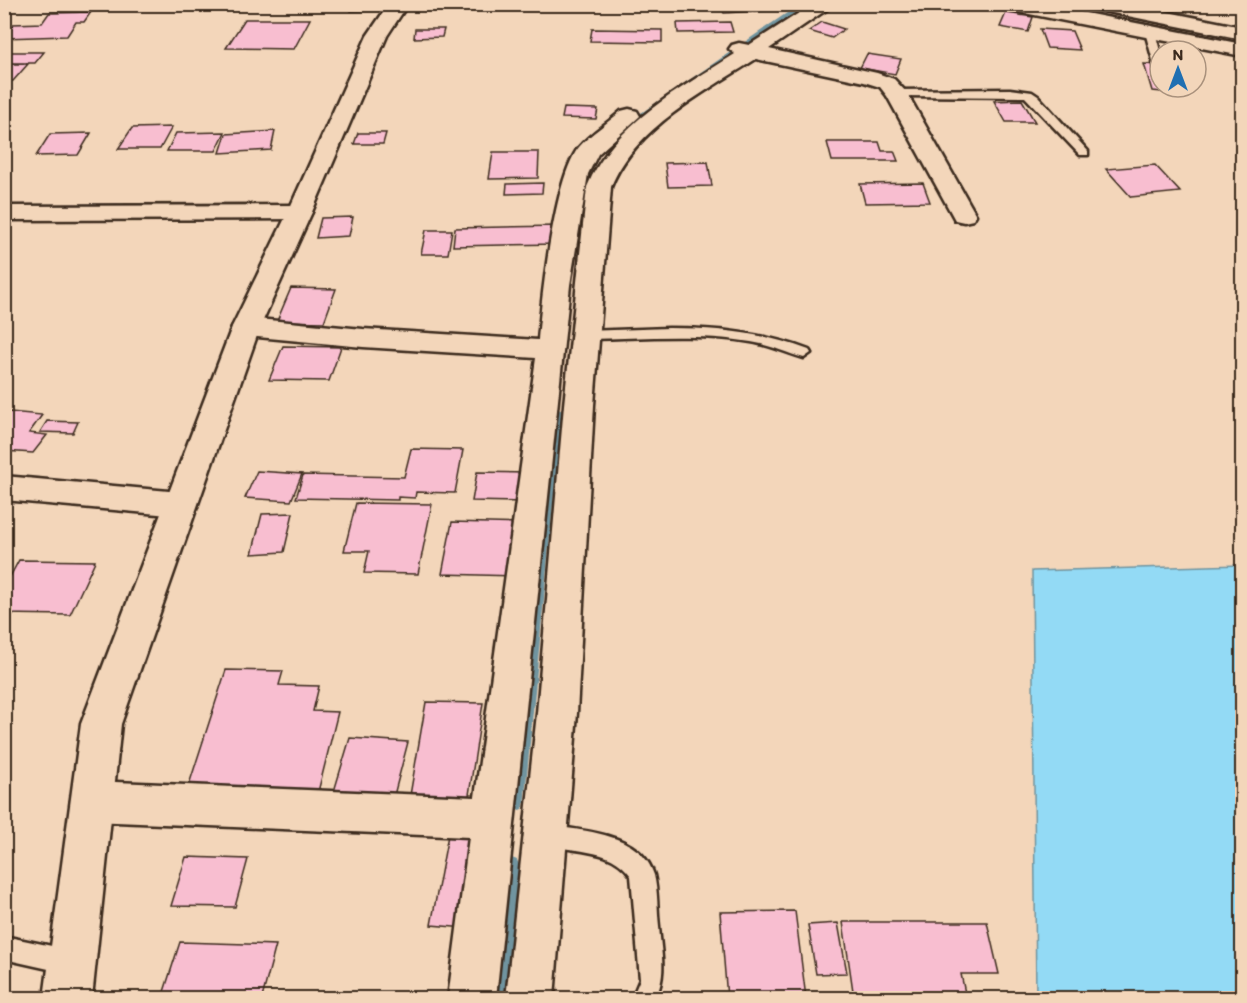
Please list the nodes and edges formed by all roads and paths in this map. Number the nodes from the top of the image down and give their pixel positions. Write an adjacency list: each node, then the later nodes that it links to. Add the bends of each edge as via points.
1 (399, 4): 14 (street, via 377,36)
2 (792, 4): 10 (street)
3 (826, 4): 10 (street)
4 (1009, 4): 7 (street)
5 (1098, 4): 6 (street)
6 (1189, 31): 7 (street); 8 (street); 11 (street)
7 (1150, 32): 9 (lane)
8 (1242, 33)
9 (1152, 39)
10 (740, 49): 12 (street, via 870,77 887,83); 18 (street, via 626,143 607,166 599,187); 19 (street, via 645,104 588,151 576,174 557,285)
11 (1242, 50)
12 (896, 93): 13 (lane, via 1028,94); 16 (street)
13 (1084, 153)
14 (300, 212): 15 (street); 17 (street)
15 (4, 213)
16 (964, 215)
17 (246, 327): 19 (street); 22 (street)
18 (586, 335): 20 (lane, via 734,334 781,343); 25 (street)
19 (551, 350): 24 (street)
20 (804, 353)
21 (4, 488): 22 (street)
22 (180, 504): 23 (street, via 101,724)
23 (92, 801): 24 (street); 27 (street)
24 (493, 826): 25 (street); 29 (street)
25 (545, 835): 30 (street); 31 (lane, via 613,849 628,856 643,876 652,979)
26 (4, 947): 27 (lane)
27 (72, 962): 28 (street)
28 (68, 999)
29 (472, 999)
30 (530, 999)
31 (644, 999)

